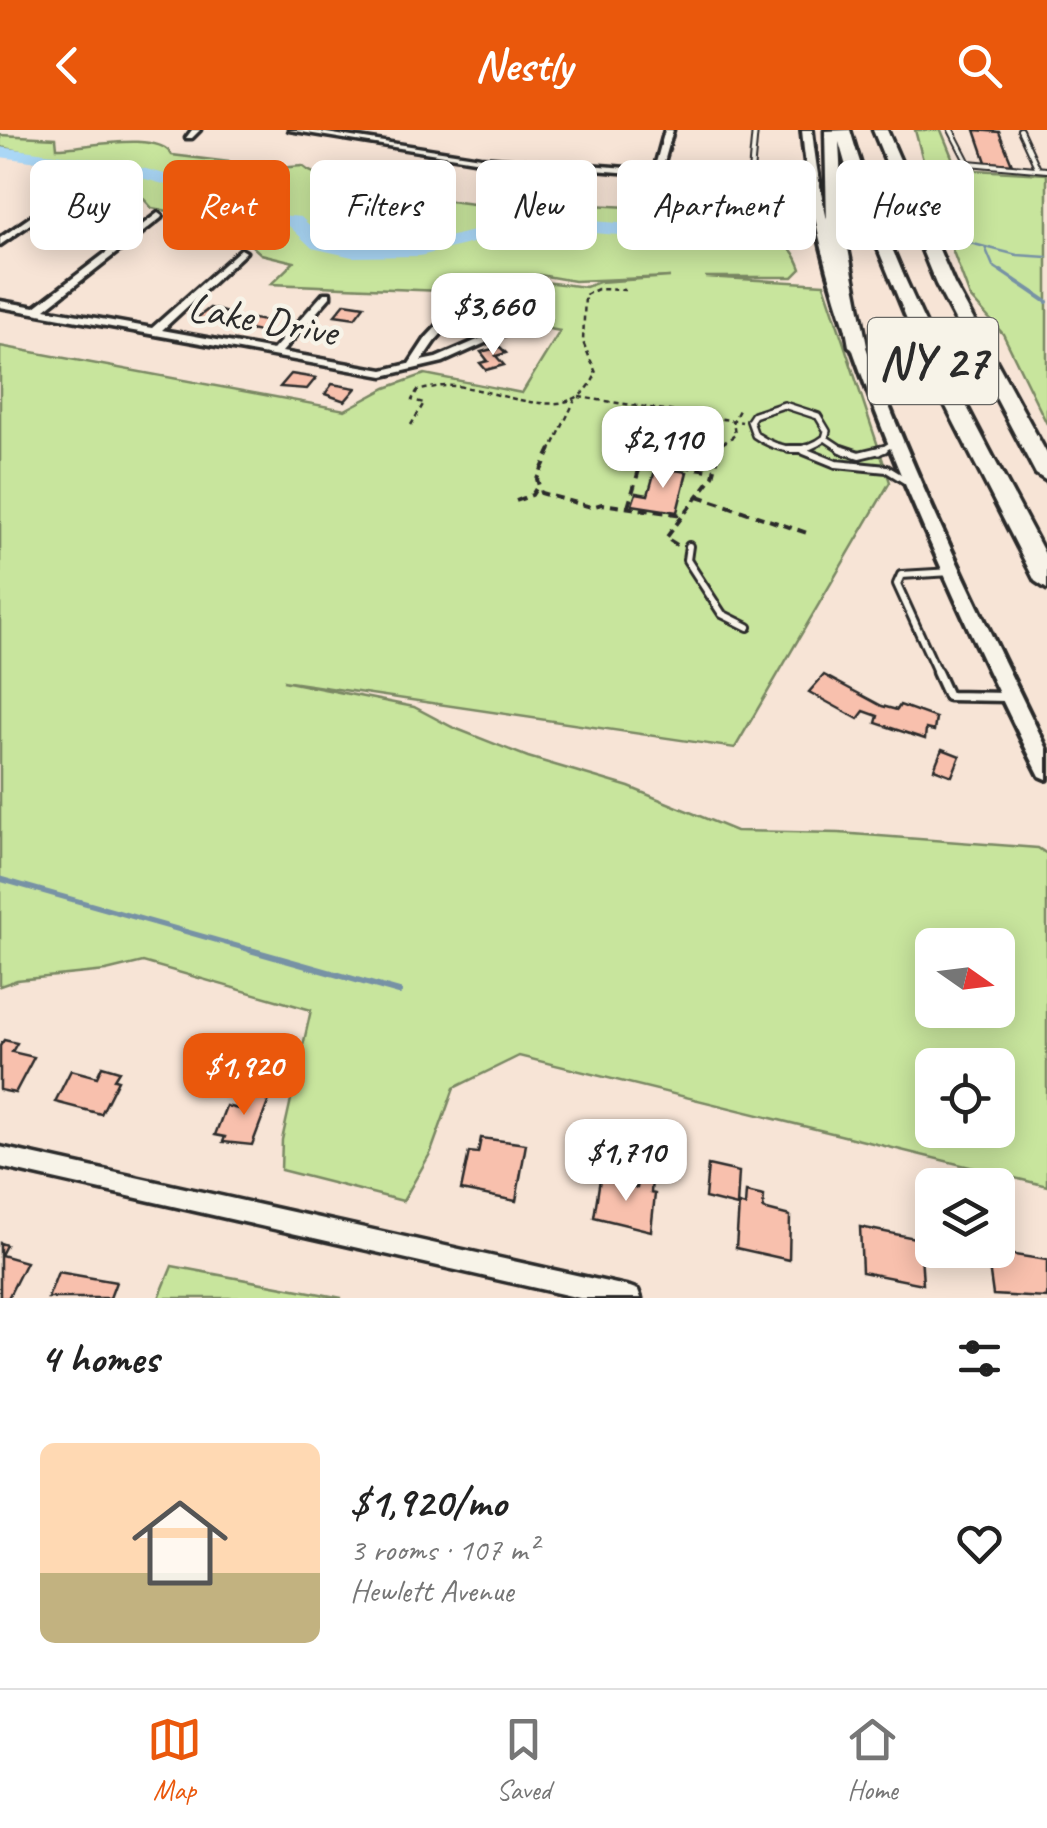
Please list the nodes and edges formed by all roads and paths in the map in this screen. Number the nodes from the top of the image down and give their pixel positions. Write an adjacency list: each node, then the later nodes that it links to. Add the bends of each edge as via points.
1 (293, 130): 2 (street, via 480,160 656,173)
2 (669, 130)
3 (755, 130): 11 (lane)
4 (807, 130): 12 (main road)
5 (832, 130): 30 (highway, via 837,240)
6 (843, 130): 53 (highway, NY 27, via 857,180 939,374)
7 (880, 130): 13 (highway, NY 27)
8 (897, 130): 14 (highway)
9 (951, 130): 15 (lane, via 968,163)
10 (1020, 130): 15 (lane)
11 (752, 160)
12 (810, 160)
13 (892, 160)
14 (903, 160)
15 (1038, 169): 16 (lane)
16 (1047, 170)
17 (816, 200): 30 (main road)
18 (158, 216): 27 (street)
19 (30, 222): 20 (street)
20 (0, 242)
21 (931, 250): 42 (highway, NY 27)
22 (241, 252): 29 (street)
23 (626, 290): 33 (path, via 598,289 585,296 585,353 597,370)
24 (327, 295): 31 (street)
25 (469, 298): 32 (street)
26 (0, 304): 27 (street, Lake Drive)
27 (37, 311): 29 (street, Lake Drive)
28 (509, 330): 32 (street, Lake Drive)
29 (154, 331): 31 (street, Lake Drive)
30 (858, 346): 39 (main road)
31 (275, 354): 32 (street, Lake Drive, via 384,373)
32 (412, 366)
33 (577, 398): 35 (path); 37 (path, via 552,405 448,385 417,391 412,400 424,403); 44 (path)
34 (739, 410): 35 (path)
35 (732, 421): 36 (path); 41 (path, via 735,435 722,444)
36 (750, 424): 38 (lane, via 761,410 796,407 818,416); 40 (lane, via 764,442)
37 (410, 426)
38 (825, 438): 39 (lane, via 841,452 863,456); 40 (lane)
39 (895, 442): 43 (main road)
40 (799, 450): 43 (lane, via 836,464 887,468)
41 (715, 471): 45 (path); 47 (path, via 642,460)
42 (1047, 474)
43 (913, 485): 52 (main road)
44 (537, 487): 46 (path); 47 (path, via 592,507)
45 (698, 496): 48 (path); 49 (path)
46 (516, 501)
47 (628, 508): 48 (path)
48 (683, 516): 51 (path, via 666,538 678,543)
49 (806, 533)
50 (689, 546): 54 (lane, via 687,560 722,614)
51 (674, 550)
52 (952, 572): 55 (main road); 55 (lane, via 897,580 948,696)
53 (1047, 581)
54 (748, 627)
55 (1011, 697): 56 (main road)
56 (1047, 770)
57 (0, 1157): 58 (street)
58 (630, 1298)

